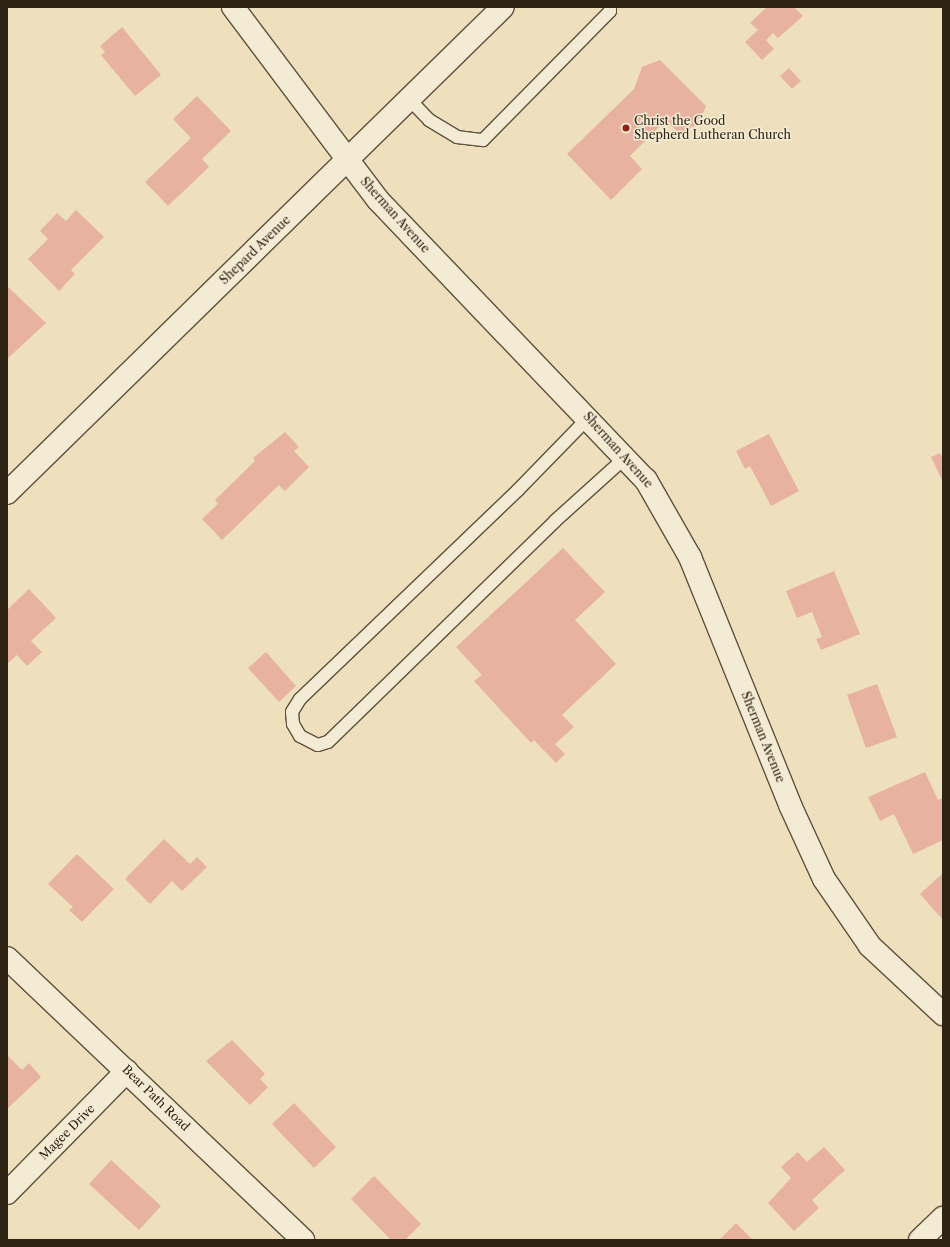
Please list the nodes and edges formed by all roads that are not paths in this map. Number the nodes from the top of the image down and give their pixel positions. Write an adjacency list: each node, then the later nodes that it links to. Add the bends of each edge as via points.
1 (234, 7): 5 (street, Sherman Avenue)
2 (502, 7): 4 (street, Shepard Avenue)
3 (610, 7): 4 (lane, via 594,28 483,140 457,137 429,120)
4 (408, 98): 5 (street, Shepard Avenue)
5 (347, 159): 6 (street, Sherman Avenue, via 378,200); 8 (street, Shepard Avenue)
6 (589, 417): 7 (street, Sherman Avenue); 7 (lane, via 518,490 300,699 292,712 293,724 300,736 318,745 328,742 555,521)
7 (627, 456): 10 (street, Sherman Avenue, via 666,508 687,550 790,805 824,879 870,946)
8 (7, 493)
9 (7, 958): 11 (street, Bear Path Road)
10 (943, 1014)
11 (127, 1071): 12 (street, Magee Drive); 14 (street, Bear Path Road)
12 (7, 1193)
13 (943, 1218): 15 (street)
14 (303, 1240)
15 (920, 1240)

